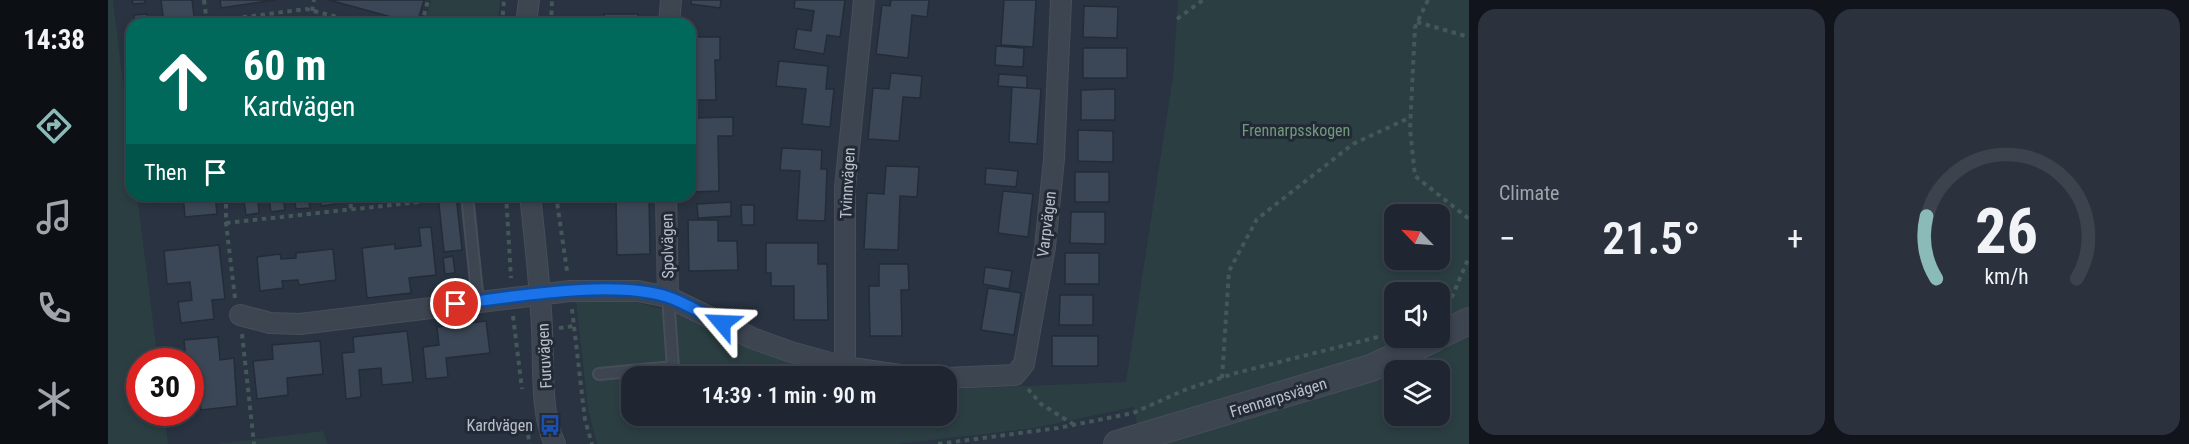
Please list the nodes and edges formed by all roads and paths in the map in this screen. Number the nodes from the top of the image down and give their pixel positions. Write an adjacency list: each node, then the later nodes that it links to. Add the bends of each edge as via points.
1 (204, 0): 13 (path)
2 (314, 0): 12 (path)
3 (428, 0): 16 (path)
4 (504, 0): 17 (path)
5 (528, 0): 18 (street)
6 (552, 0): 19 (path)
7 (671, 0): 20 (street)
8 (864, 0): 47 (street, Tvinnvägen, via 845,188)
9 (1061, 0): 49 (street, Varpvägen, via 1055,147 1045,247 1024,364)
10 (1203, 0): 21 (path)
11 (1428, 0): 22 (path)
12 (312, 11): 14 (path); 15 (path)
13 (206, 18)
14 (242, 18)
15 (340, 18)
16 (424, 18)
17 (502, 18)
18 (526, 18)
19 (551, 18)
20 (670, 18)
21 (1177, 19)
22 (1418, 22): 23 (path); 24 (path)
23 (1469, 37)
24 (1411, 117): 33 (path, via 1415,176); 51 (path, via 1353,144 1257,219 1229,271)
25 (227, 201): 34 (path)
26 (350, 201): 32 (path)
27 (419, 201): 32 (path)
28 (468, 201): 40 (lane)
29 (531, 201): 37 (street, Furuvägen)
30 (557, 201): 36 (path)
31 (666, 201): 38 (street, Spolvägen)
32 (351, 209): 34 (path)
33 (1469, 219)
34 (226, 223): 41 (path)
35 (1469, 257): 39 (path)
36 (570, 291): 37 (street); 38 (street, via 638,291); 55 (path, via 585,420)
37 (540, 295): 40 (street); 54 (street, Furuvägen, via 545,388)
38 (668, 297): 46 (street, via 752,338); 48 (lane, via 673,367)
39 (1450, 300)
40 (478, 302): 41 (street, via 300,324 270,323)
41 (240, 315): 53 (path)
42 (1469, 321): 43 (street)
43 (1450, 330)
44 (1384, 335): 51 (path)
45 (1414, 348): 57 (street, Frennarpsvägen, via 1371,368)
46 (842, 366)
47 (845, 366)
48 (599, 374)
49 (1015, 375): 50 (street); 52 (path, via 1041,404)
50 (957, 378)
51 (1222, 378): 52 (path, via 1133,413)
52 (1073, 424): 56 (path)
53 (254, 444)
54 (555, 444)
55 (592, 444)
56 (938, 444)
57 (1117, 444)

